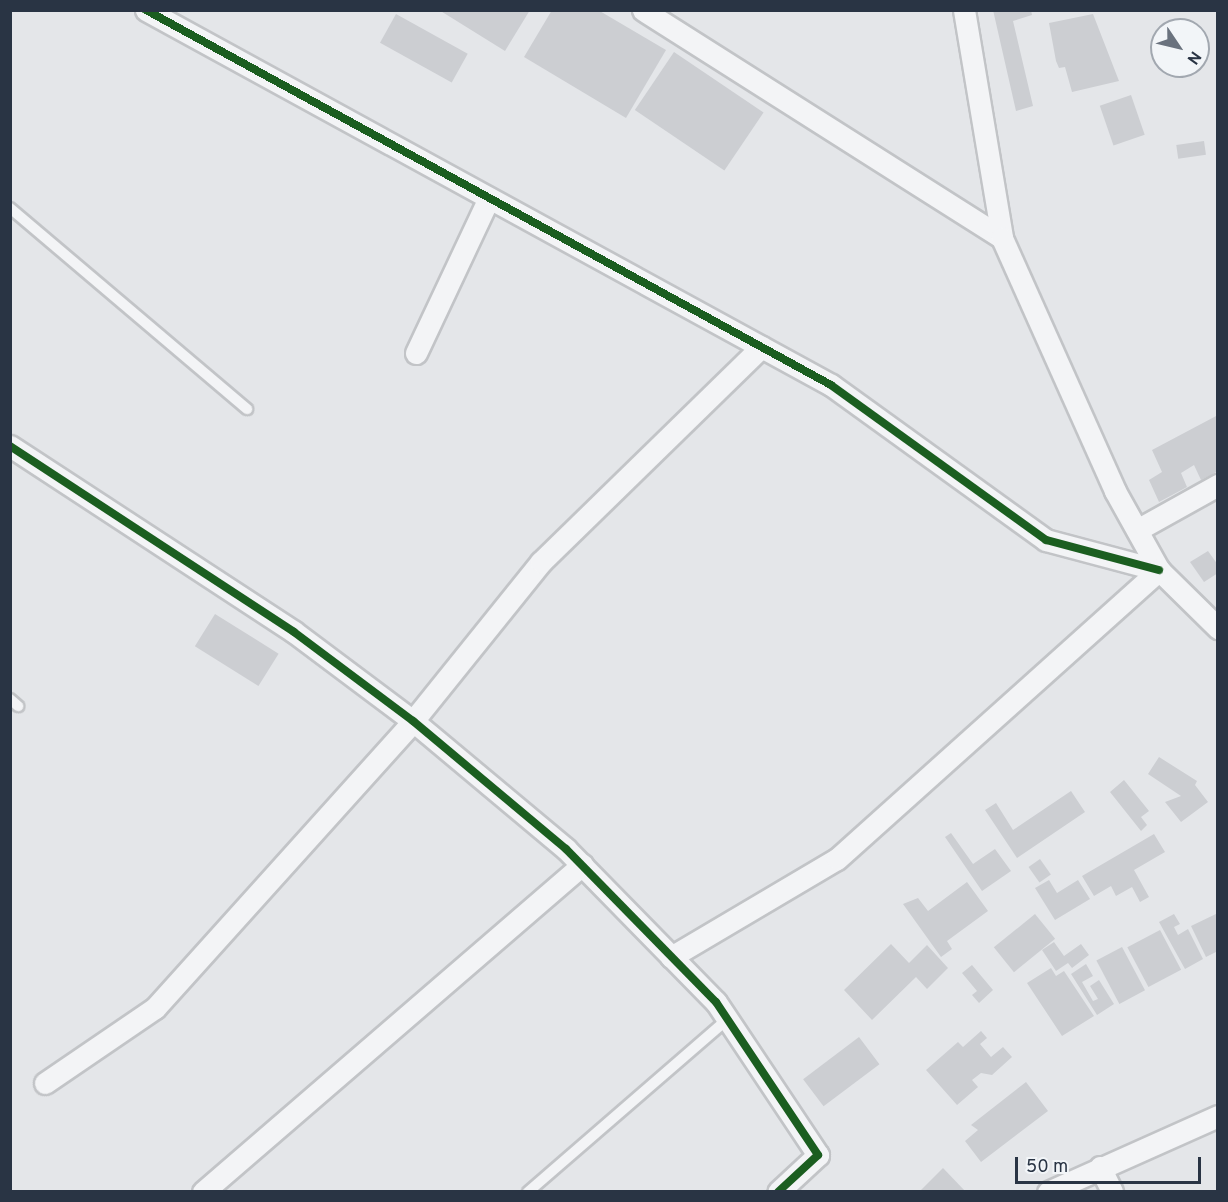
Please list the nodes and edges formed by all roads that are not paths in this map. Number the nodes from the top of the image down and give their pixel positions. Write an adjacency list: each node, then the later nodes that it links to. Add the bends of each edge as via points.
1 (146, 10): 4 (street)
2 (643, 10): 6 (street)
3 (964, 10): 6 (street)
4 (489, 198): 7 (street); 8 (street)
5 (10, 208): 9 (lane)
6 (1002, 238): 12 (street, via 1115,491)
7 (761, 347): 13 (street, via 831,385 1046,540); 15 (street, via 541,562)
8 (416, 353)
9 (247, 409)
10 (10, 446): 15 (street, via 294,632)
11 (1218, 485): 12 (street)
12 (1137, 530): 13 (street)
13 (1159, 570): 14 (street); 17 (street, via 837,859)
14 (1218, 628)
15 (413, 721): 16 (street); 19 (street, via 155,1008)
16 (582, 865): 17 (street); 22 (street)
17 (671, 957): 18 (street)
18 (728, 1019): 23 (lane); 24 (street, via 818,1155)
19 (45, 1083)
20 (1218, 1116): 21 (street)
21 (1100, 1167): 25 (street); 26 (street)
22 (203, 1191)
23 (528, 1191)
24 (778, 1191)
25 (1048, 1191)
26 (1112, 1191)

